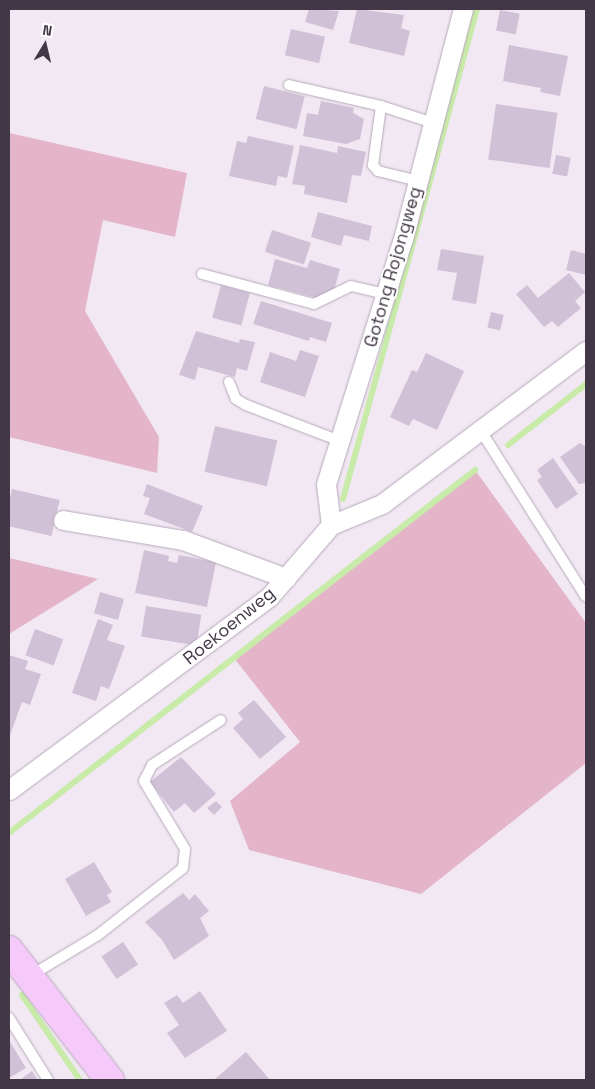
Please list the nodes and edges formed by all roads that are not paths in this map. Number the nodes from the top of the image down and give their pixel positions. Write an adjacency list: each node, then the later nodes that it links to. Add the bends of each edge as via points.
1 (462, 9): 4 (street, Gotong Rojongweg)
2 (289, 85): 3 (lane)
3 (381, 106): 4 (lane); 5 (lane, via 373,165 378,171)
4 (433, 123): 5 (street, Gotong Rojongweg)
5 (418, 181): 7 (street, Gotong Rojongweg)
6 (202, 274): 7 (lane, via 314,304 351,286)
7 (387, 294): 11 (street, Gotong Rojongweg)
8 (586, 351): 10 (street, Roekoenweg)
9 (229, 382): 11 (lane, via 233,394 246,405)
10 (481, 431): 13 (street, Roekoenweg, via 382,504); 15 (lane)
11 (340, 441): 13 (street, Gotong Rojongweg, via 326,484)
12 (63, 520): 14 (street, via 183,540)
13 (331, 525): 14 (street, Roekoenweg)
14 (286, 578): 17 (street, Roekoenweg, via 269,597 207,646)
15 (586, 597)
16 (221, 720): 18 (lane, via 152,766 144,781 186,848 183,868 98,935)
17 (11, 783)
18 (19, 967): 21 (street)
19 (9, 1018): 20 (lane)
20 (48, 1080)
21 (110, 1080)

